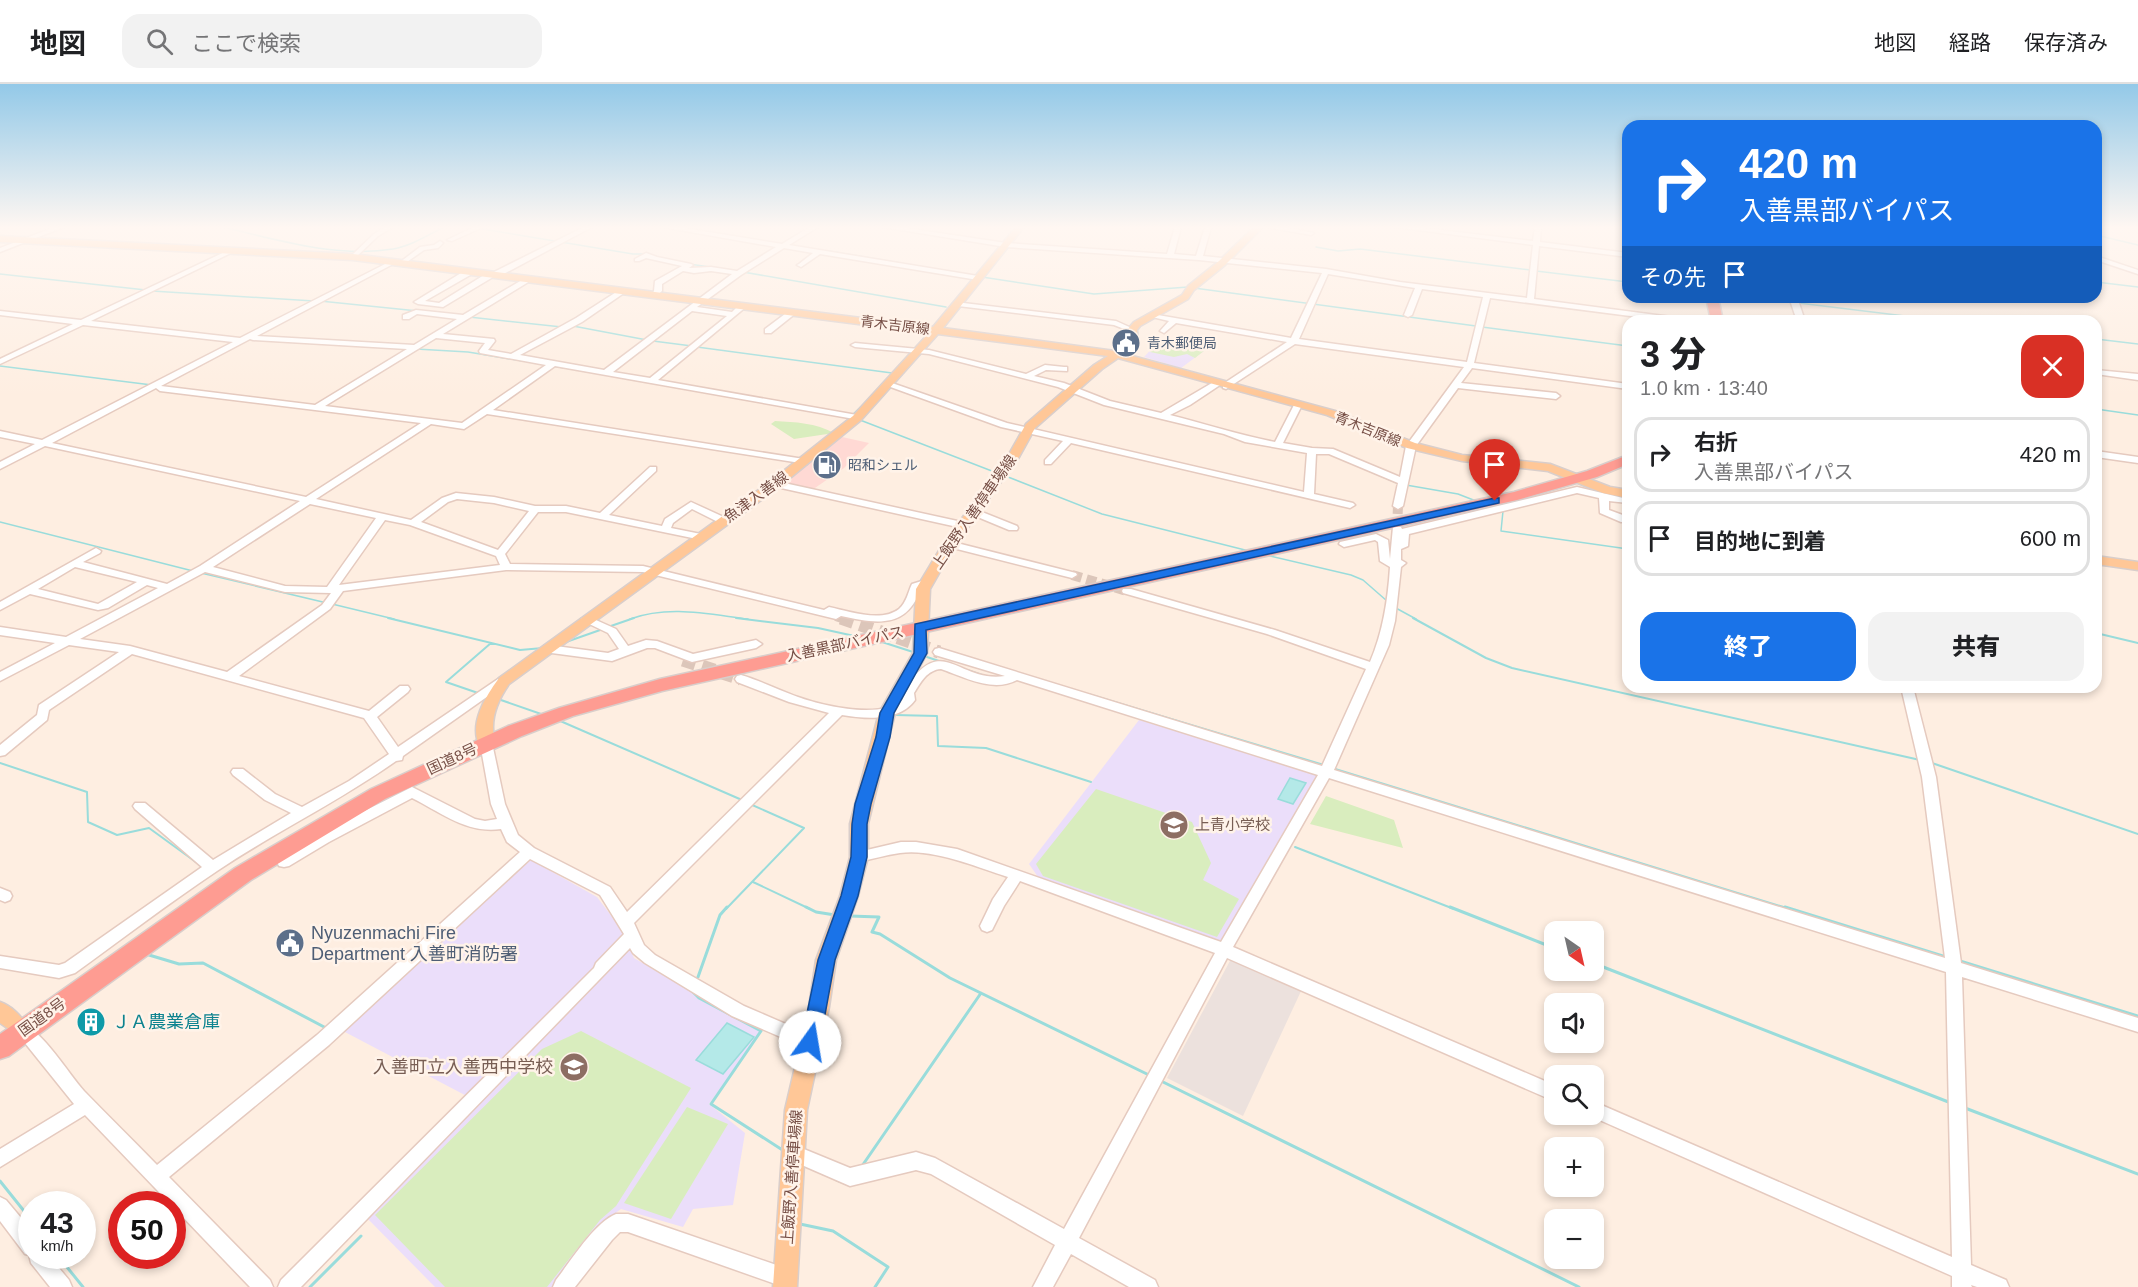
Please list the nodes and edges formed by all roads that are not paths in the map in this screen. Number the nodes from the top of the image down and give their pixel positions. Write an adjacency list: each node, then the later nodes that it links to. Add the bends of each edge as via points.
1 (164, 283): 32 (street)
2 (359, 283): 38 (street)
3 (450, 283): 4 (street, via 418,302 440,304)
4 (479, 283)
5 (520, 283): 30 (street)
6 (559, 283): 15 (main road, 青木吉原線)
7 (658, 283): 17 (street)
8 (725, 283): 19 (street)
9 (974, 283): 20 (main road, 魚津入善線)
10 (1197, 283): 28 (main road, 上飯野入善停車場線, via 1185,297)
11 (1320, 283): 39 (street)
12 (1401, 283): 14 (street)
13 (1532, 283): 18 (street)
14 (1419, 286): 16 (street); 26 (street)
15 (621, 291): 17 (main road, 青木吉原線); 44 (street, via 570,326)
16 (1487, 294): 18 (street); 47 (street)
17 (655, 295): 19 (main road, 青木吉原線)
18 (1530, 300): 27 (street)
19 (703, 301): 21 (main road, 青木吉原線); 22 (street)
20 (958, 303): 33 (main road, 魚津入善線); 34 (street, via 1116,323)
21 (743, 306): 24 (main road, 青木吉原線); 25 (street)
22 (693, 309): 25 (street); 49 (street)
23 (0, 313): 32 (street)
24 (792, 313): 33 (main road, 青木吉原線); 35 (street)
25 (733, 314): 53 (street)
26 (1408, 315)
27 (1642, 315)
28 (1152, 316): 31 (street); 34 (main road, 上飯野入善停車場線)
29 (406, 317): 30 (street, via 416,312)
30 (463, 318): 37 (street)
31 (1174, 320): 36 (street); 39 (street)
32 (82, 322): 38 (street); 45 (street)
33 (937, 330): 42 (main road, 魚津入善線); 43 (main road, 青木吉原線)
34 (1132, 330): 43 (main road, 上飯野入善停車場線, via 1131,345)
35 (768, 331)
36 (1164, 331)
37 (434, 335): 41 (street); 44 (street, via 491,341 483,351)
38 (248, 340): 41 (street); 70 (street)
39 (1294, 341): 47 (street); 54 (street)
40 (855, 345): 42 (street)
41 (414, 347): 62 (street)
42 (919, 350): 51 (street); 56 (main road, 魚津入善線)
43 (1117, 354): 54 (main road, 青木吉原線); 59 (main road, 上飯野入善停車場線)
44 (512, 356): 46 (street)
45 (0, 362)
46 (553, 364): 49 (street); 63 (street)
47 (1470, 365): 55 (street); 57 (street)
48 (1064, 369): 51 (street, via 1042,367)
49 (606, 373): 53 (street)
50 (2102, 373): 52 (street)
51 (1027, 377): 59 (street)
52 (2138, 377)
53 (652, 381): 65 (street)
54 (1222, 384): 61 (main road, 青木吉原線); 64 (street)
55 (1456, 385): 60 (street); 72 (street)
56 (889, 386): 65 (main road, 魚津入善線); 67 (street)
57 (1622, 386)
58 (160, 388): 62 (street)
59 (1073, 391): 64 (street, via 1107,404); 67 (main road, 上飯野入善停車場線)
60 (1556, 396)
61 (1298, 405): 71 (street); 72 (main road, 青木吉原線, via 1331,413)
62 (317, 407): 66 (street)
63 (486, 411): 66 (street, via 464,426); 77 (street)
64 (1162, 416): 71 (street)
65 (858, 418): 77 (main road, 魚津入善線)
66 (430, 421): 87 (street)
67 (1027, 431): 69 (street); 92 (main road, 上飯野入善停車場線, via 1013,457)
68 (0, 434): 70 (street)
69 (1069, 440): 78 (street); 85 (street)
70 (46, 444): 79 (street); 87 (street)
71 (1277, 446): 73 (street)
72 (1411, 446): 81 (main road, 青木吉原線, via 1462,458 1540,466); 82 (street)
73 (1312, 451): 82 (street, via 1329,451); 85 (street)
74 (2102, 455): 75 (street)
75 (2138, 460)
76 (1622, 461): 81 (highway, 入善黒部バイパス)
77 (804, 462): 83 (main road, 魚津入善線)
78 (1047, 462)
79 (0, 466)
80 (653, 469): 93 (street)
81 (1577, 479): 84 (main road, 青木吉原線); 125 (highway, 入善黒部バイパス, via 1517,496)
82 (1402, 481): 90 (street)
83 (775, 484): 96 (main road, 魚津入善線); 98 (street)
84 (1622, 492)
85 (1309, 495): 89 (street)
86 (1604, 497): 88 (street); 95 (street, via 1604,512); 109 (street, via 1576,490 1404,532 1401,564)
87 (307, 500): 94 (street); 112 (street)
88 (1622, 501)
89 (1350, 505)
90 (1398, 506)
91 (535, 509): 93 (street, via 566,509); 97 (street, via 456,496); 106 (street)
92 (972, 511): 98 (main road, 上飯野入善停車場線); 99 (street)
93 (602, 516): 100 (street)
94 (382, 517): 97 (street); 118 (street)
95 (1622, 519)
96 (724, 521): 100 (street, via 692,505 669,521); 102 (main road, 魚津入善線)
97 (413, 523): 106 (street)
98 (962, 525): 103 (main road, 上飯野入善停車場線)
99 (1013, 528)
100 (665, 529): 102 (street)
101 (1396, 529): 109 (street)
102 (702, 537): 113 (main road, 魚津入善線)
103 (949, 544): 114 (street); 116 (main road, 上飯野入善停車場線)
104 (1344, 544): 109 (street, via 1376,537 1383,540 1385,561)
105 (96, 551): 108 (street)
106 (500, 554): 111 (street)
107 (2102, 561): 110 (main road)
108 (74, 563): 115 (street); 119 (street)
109 (1395, 565): 135 (street, via 1389,621)
110 (2138, 566)
111 (506, 567): 113 (street); 118 (street)
112 (204, 568): 117 (street); 118 (street, via 285,589)
113 (655, 570): 121 (street); 124 (main road, 魚津入善線)
114 (1072, 575)
115 (145, 582): 117 (street); 119 (street, via 98,607)
116 (925, 583): 121 (street, via 916,586 909,606 896,614 868,619 794,601); 125 (main road, 上飯野入善停車場線)
117 (167, 587): 127 (street)
118 (335, 589): 137 (street, via 326,607)
119 (28, 590): 122 (street)
120 (1127, 591): 135 (street, via 1271,632)
121 (787, 604): 123 (street)
122 (0, 607)
123 (836, 616)
124 (587, 619): 129 (main road, 魚津入善線); 131 (street, via 612,631)
125 (920, 627): 144 (main road, 上飯野入善停車場線, via 920,653); 146 (highway, 入善黒部バイパス, via 639,690)
126 (0, 630): 127 (street)
127 (67, 641): 130 (street); 136 (street)
128 (756, 644): 131 (street, via 692,658 657,645)
129 (548, 649): 133 (street); 140 (main road, 魚津入善線)
130 (130, 650): 137 (street); 147 (street, via 43,708 43,717)
131 (625, 650): 133 (street)
132 (939, 652): 138 (street)
133 (607, 657): 134 (street, via 642,649)
134 (683, 660)
135 (1373, 667): 150 (street)
136 (0, 676)
137 (230, 676): 145 (street)
138 (1016, 676): 144 (street, via 999,683 933,664 908,693 906,705); 150 (street)
139 (741, 679): 143 (street, via 811,705)
140 (504, 681): 146 (main road, 魚津入善線, via 486,713); 148 (street)
141 (404, 689): 145 (street)
142 (1908, 693): 163 (street, via 1929,777)
143 (840, 710): 144 (street); 160 (street)
144 (887, 713): 155 (main road, 上飯野入善停車場線, via 863,804)
145 (370, 717): 148 (street)
146 (486, 742): 153 (street); 166 (highway, 国道8号, via 378,794 252,868)
147 (0, 752)
148 (397, 757): 152 (street)
149 (238, 771): 152 (street, via 270,797)
150 (1326, 773): 161 (street); 163 (street)
151 (140, 806): 157 (street)
152 (303, 813): 157 (street)
153 (505, 823): 154 (street, via 512,838); 156 (street, via 472,823 412,792)
154 (530, 852): 160 (street, via 605,891); 174 (street, via 323,1040)
155 (859, 857): 158 (street, via 916,847 957,854); 167 (main road, 上飯野入善停車場線, via 826,960)
156 (284, 862)
157 (212, 867): 162 (street, via 70,968 59,972)
158 (1017, 874): 159 (street); 161 (street)
159 (987, 926)
160 (629, 929): 167 (street, via 638,949 650,959 738,1011); 183 (street, via 598,971)
161 (1224, 950): 169 (street); 177 (street)
162 (0, 963)
163 (1954, 968): 165 (street); 179 (street)
164 (0, 1011): 166 (main road)
165 (2138, 1025)
166 (13, 1031): 168 (highway, 国道8号); 170 (street)
167 (810, 1042): 172 (main road, 上飯野入善停車場線, via 796,1110)
168 (0, 1048)
169 (1544, 1089)
170 (87, 1105): 173 (street); 174 (street)
171 (1604, 1115): 179 (street)
172 (794, 1153): 177 (street, via 850,1177 916,1161 935,1167); 180 (main road, 上飯野入善停車場線)
173 (0, 1159)
174 (158, 1176): 182 (street)
175 (0, 1206): 176 (street)
176 (18, 1229)
177 (1067, 1242): 185 (street); 186 (street)
178 (48, 1269): 181 (street)
179 (1962, 1279): 187 (street)
180 (785, 1282): 184 (street, via 628,1223 616,1223)
181 (62, 1287)
182 (262, 1287)
183 (288, 1287)
184 (563, 1287)
185 (1043, 1287)
186 (1148, 1287)
187 (1999, 1287)

